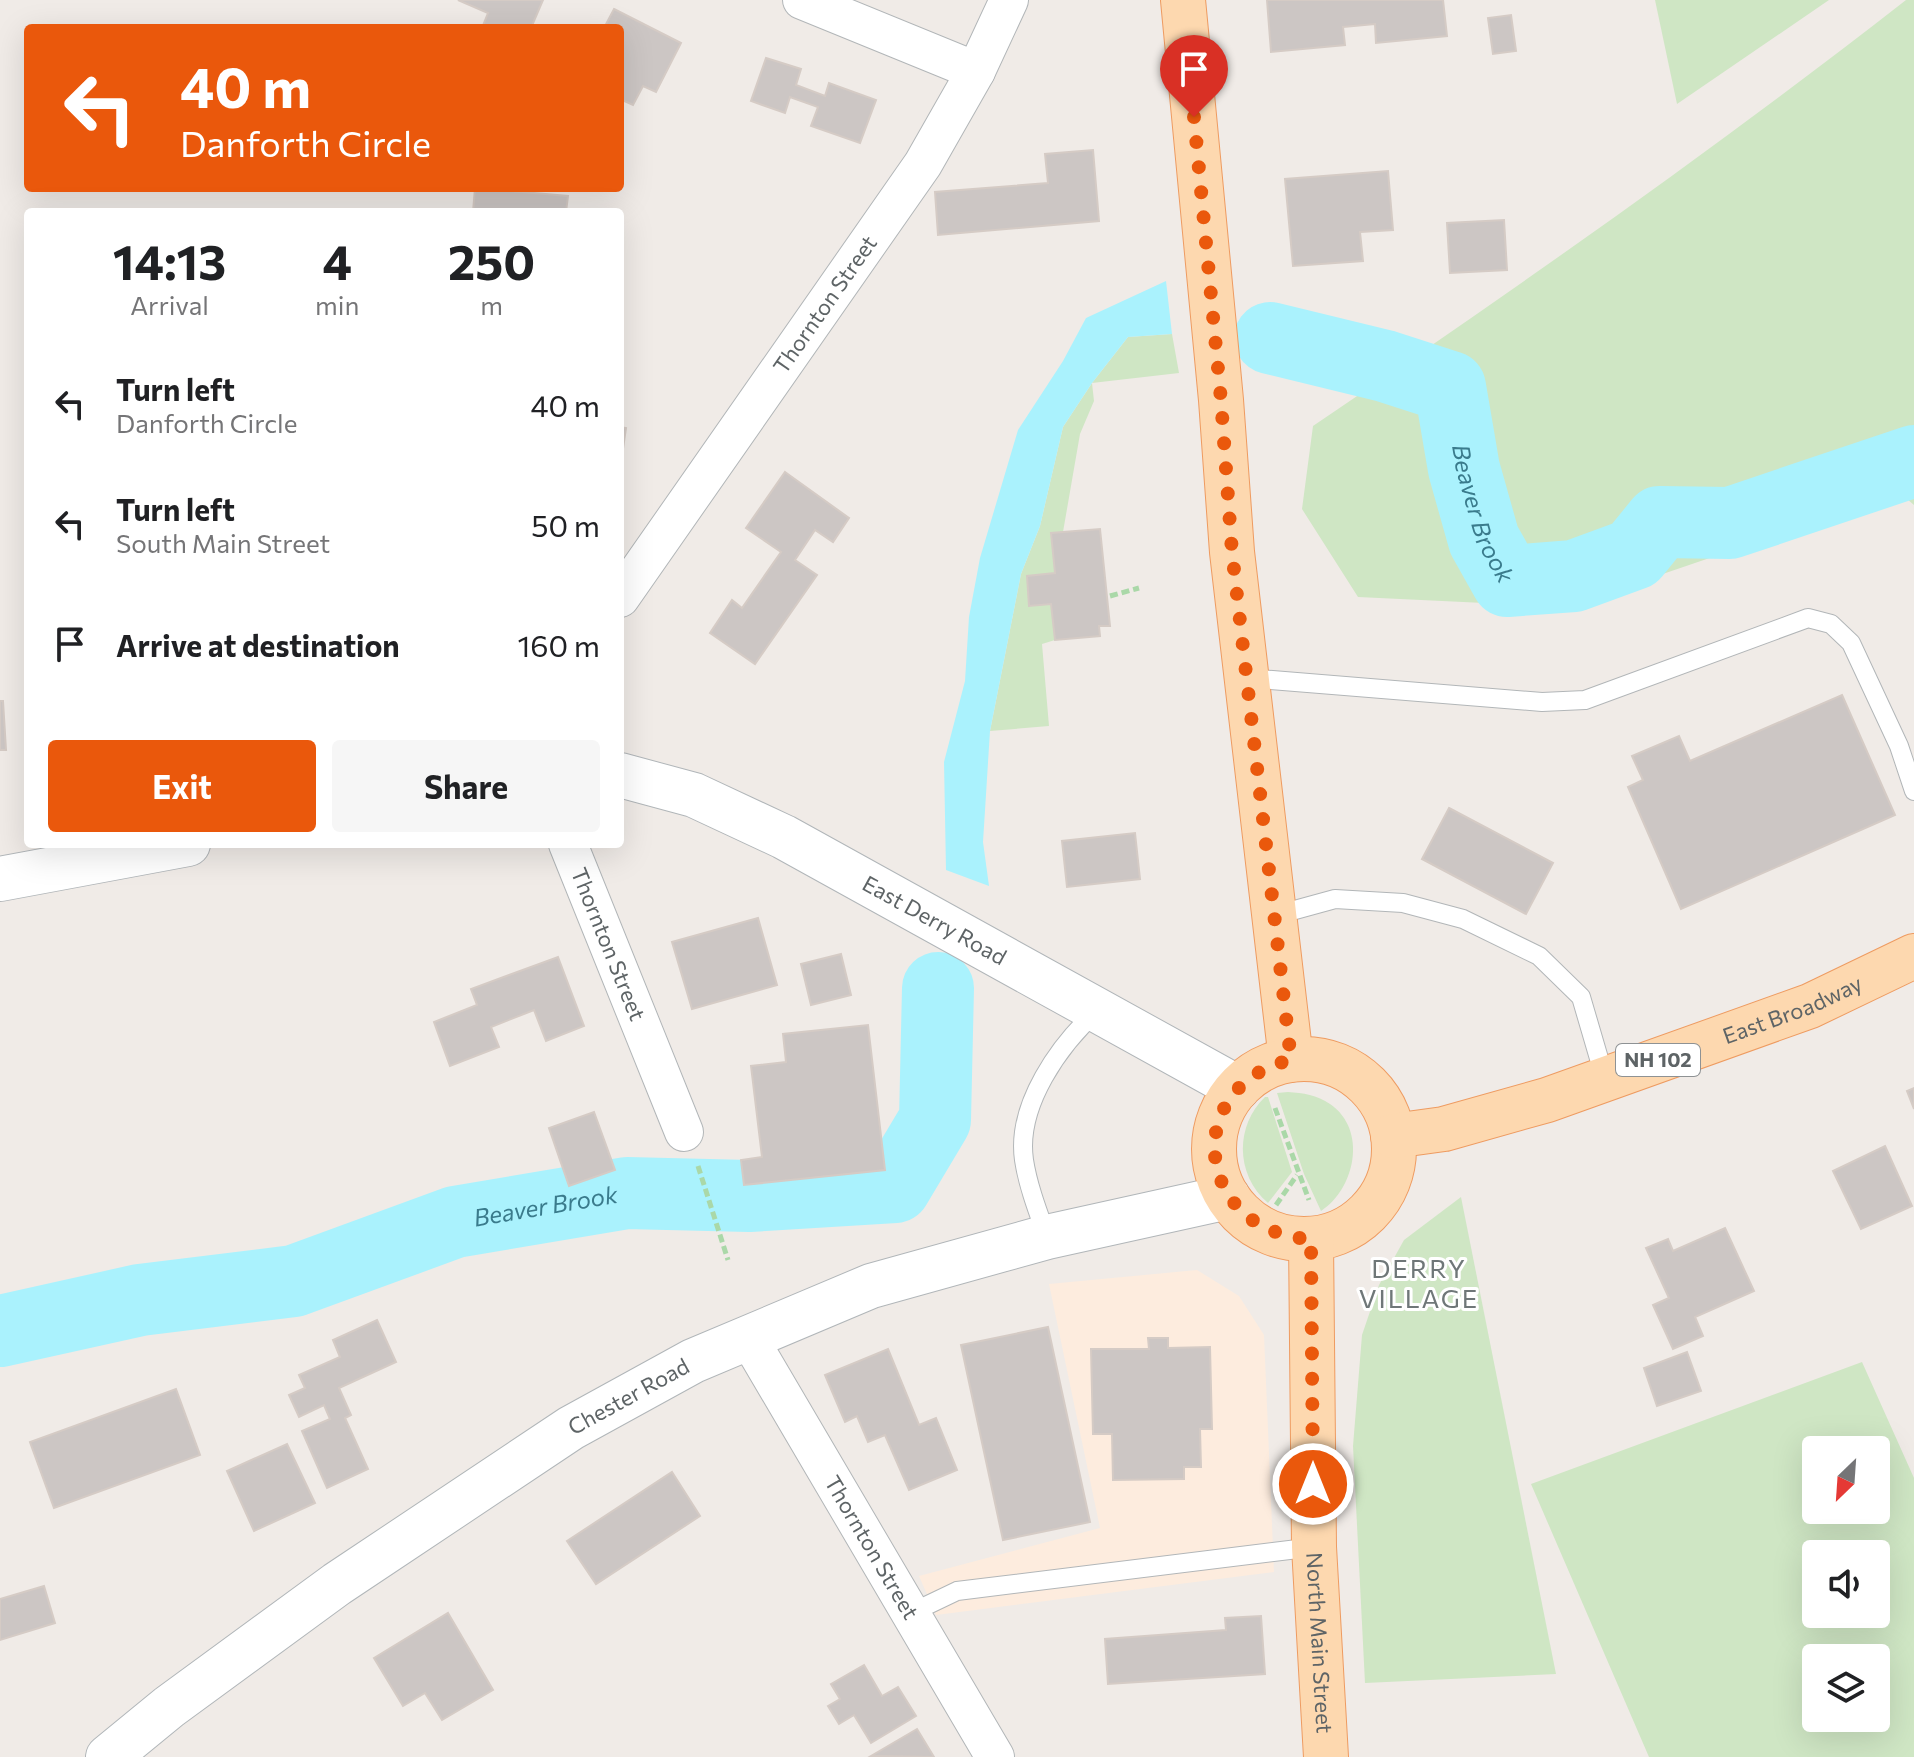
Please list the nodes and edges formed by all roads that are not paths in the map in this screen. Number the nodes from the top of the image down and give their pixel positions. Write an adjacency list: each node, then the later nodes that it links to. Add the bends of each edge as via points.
1 (802, 0): 4 (street)
2 (1009, 0): 4 (street, Thornton Street)
3 (1183, 0): 6 (main road)
4 (976, 71): 5 (street, Thornton Street, via 923,164)
5 (624, 592)
6 (1245, 677): 8 (lane, via 1542,702 1585,700 1808,618 1831,624 1851,643); 12 (main road)
7 (624, 776): 14 (main road, East Derry Road, via 737,813)
8 (1914, 791)
9 (167, 848): 11 (main road)
10 (570, 848): 18 (street, Thornton Street)
11 (0, 879)
12 (1273, 916): 15 (main road); 16 (lane, via 1335,899 1403,903 1463,919 1539,956 1581,997)
13 (1914, 956): 16 (main road, East Broadway / NH 102, via 1810,1006)
14 (1098, 1010): 17 (main road, East Derry Road); 22 (lane, via 1058,1054 1026,1124 1023,1157)
15 (1291, 1060): 17 (main road, via 1260,1071); 19 (main road, via 1322,1061 1351,1072 1383,1106)
16 (1605, 1079): 19 (main road, East Broadway / NH 102, via 1495,1116)
17 (1255, 1094): 20 (main road, via 1222,1113 1215,1141 1217,1170)
18 (684, 1132)
19 (1393, 1136): 21 (main road, via 1390,1177 1378,1202 1335,1234)
20 (1228, 1197): 21 (main road, via 1261,1228 1291,1238); 22 (main road, Chester Road)
21 (1310, 1220): 24 (main road, North Main Street)
22 (1047, 1237): 23 (main road, Chester Road, via 871,1286)
23 (748, 1337): 25 (street, Thornton Street); 26 (main road, Chester Road, via 571,1428 262,1637)
24 (1314, 1547): 25 (lane, via 957,1591); 28 (main road, North Main Street)
25 (911, 1613): 27 (street, Thornton Street)
26 (108, 1757)
27 (995, 1757)
28 (1326, 1757)

